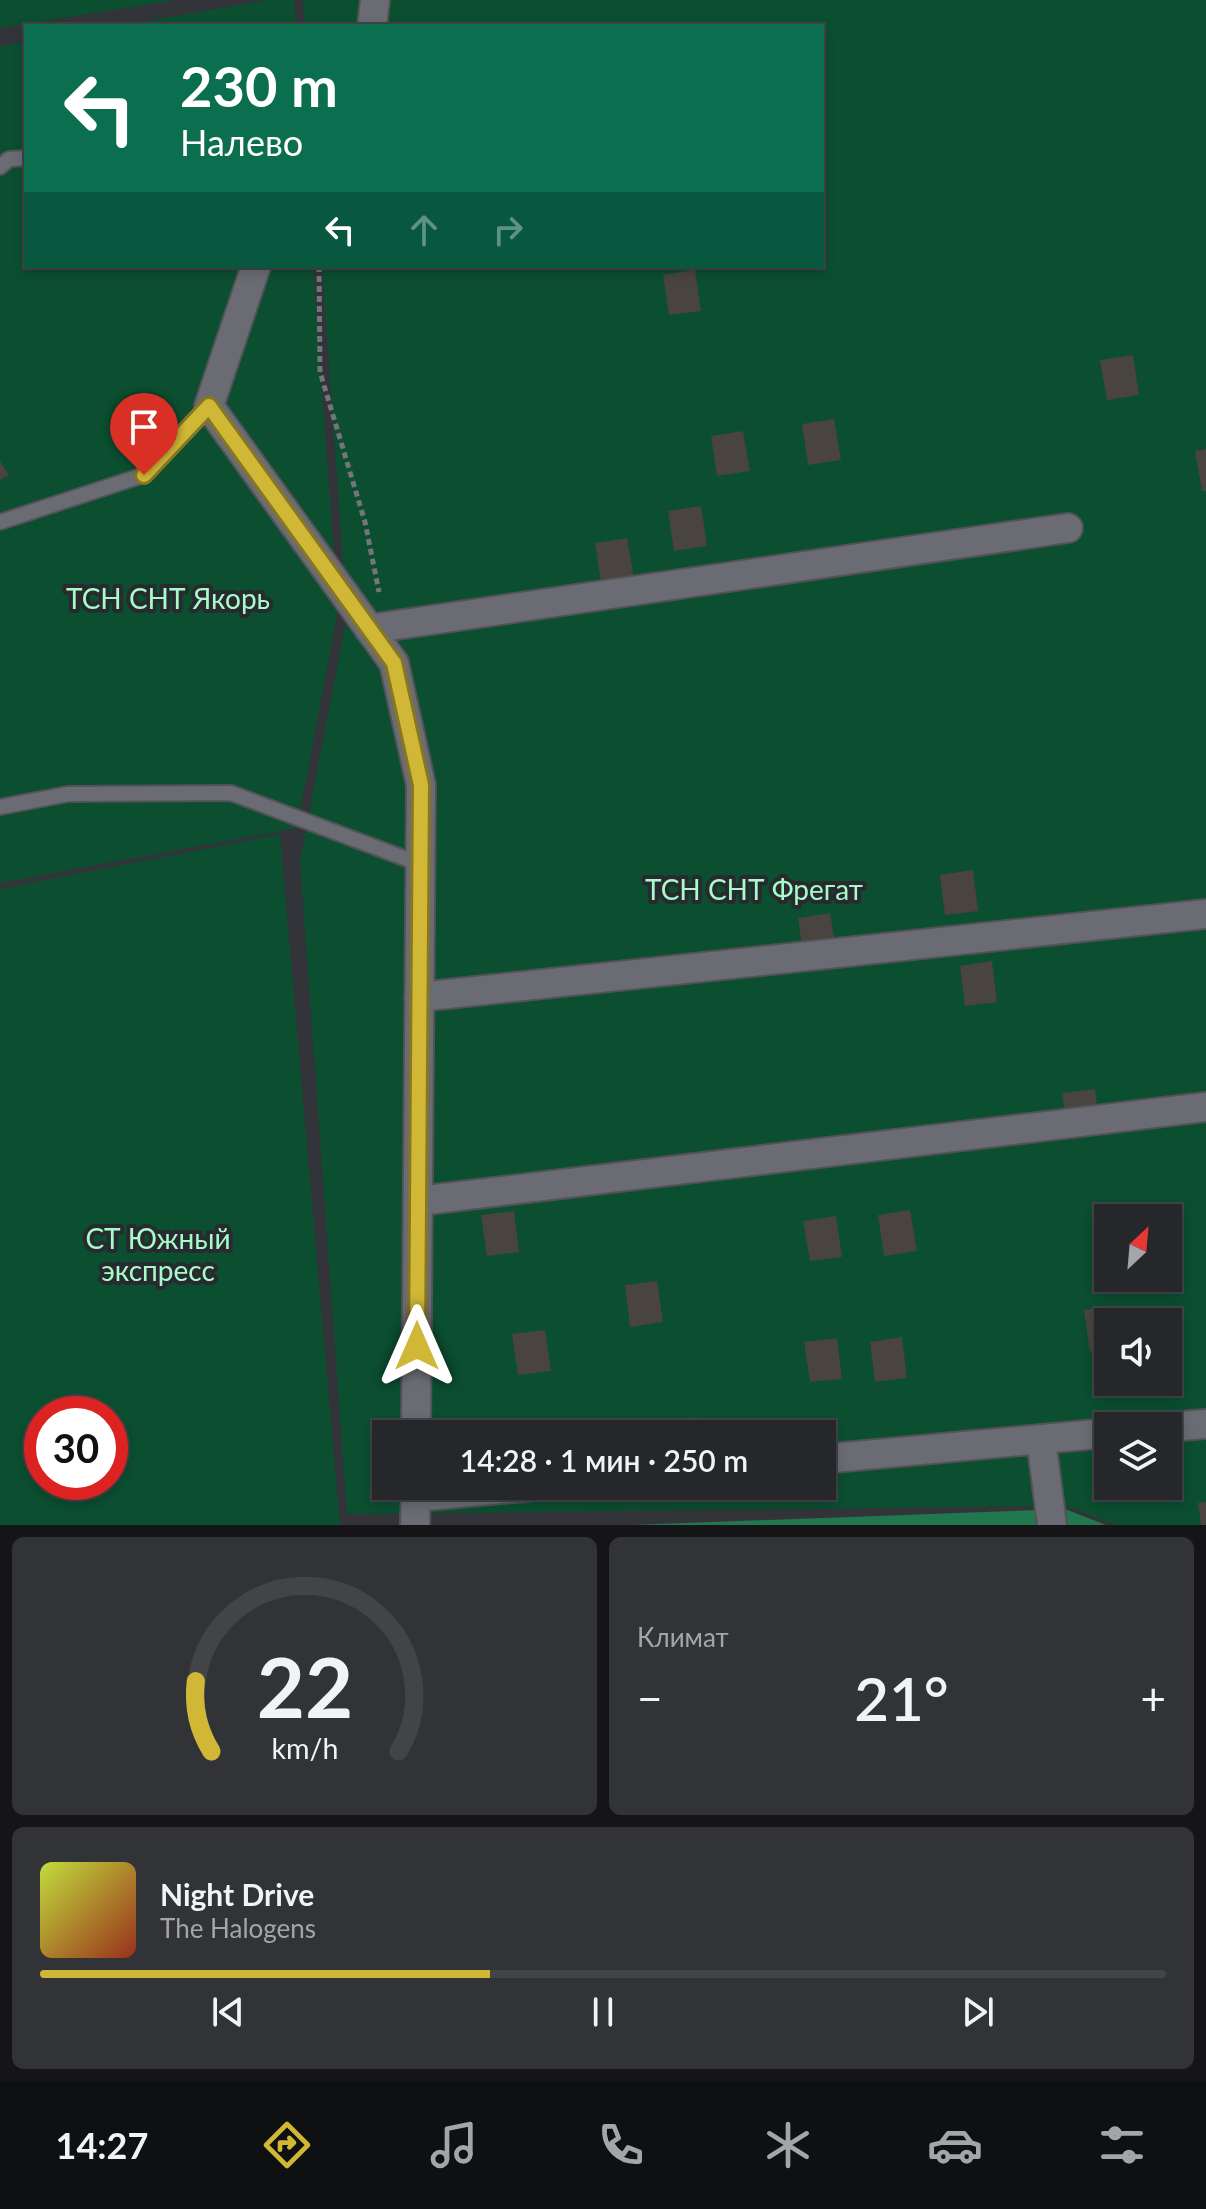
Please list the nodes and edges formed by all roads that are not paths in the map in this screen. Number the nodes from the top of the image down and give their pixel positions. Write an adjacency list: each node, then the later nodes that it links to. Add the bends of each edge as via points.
1 (375, 0): 2 (street)
2 (372, 24)
3 (24, 158): 4 (lane, via 9,159)
4 (0, 167)
5 (255, 268): 6 (street)
6 (209, 406): 7 (lane, via 144,475); 9 (street)
7 (0, 522)
8 (1068, 528): 9 (street)
9 (369, 629): 11 (street, via 394,663 421,785)
10 (0, 807): 11 (lane, via 68,794 231,793)
11 (420, 864): 13 (street)
12 (1206, 914): 13 (street)
13 (419, 997): 15 (street)
14 (1206, 1107): 15 (street)
15 (418, 1201): 16 (street)
16 (416, 1420)
17 (1206, 1424): 18 (street)
18 (1182, 1426)
19 (1094, 1434): 20 (street)
20 (1041, 1439): 21 (street); 24 (street)
21 (836, 1458)
22 (436, 1500): 23 (street)
23 (415, 1503)
24 (1052, 1525)

